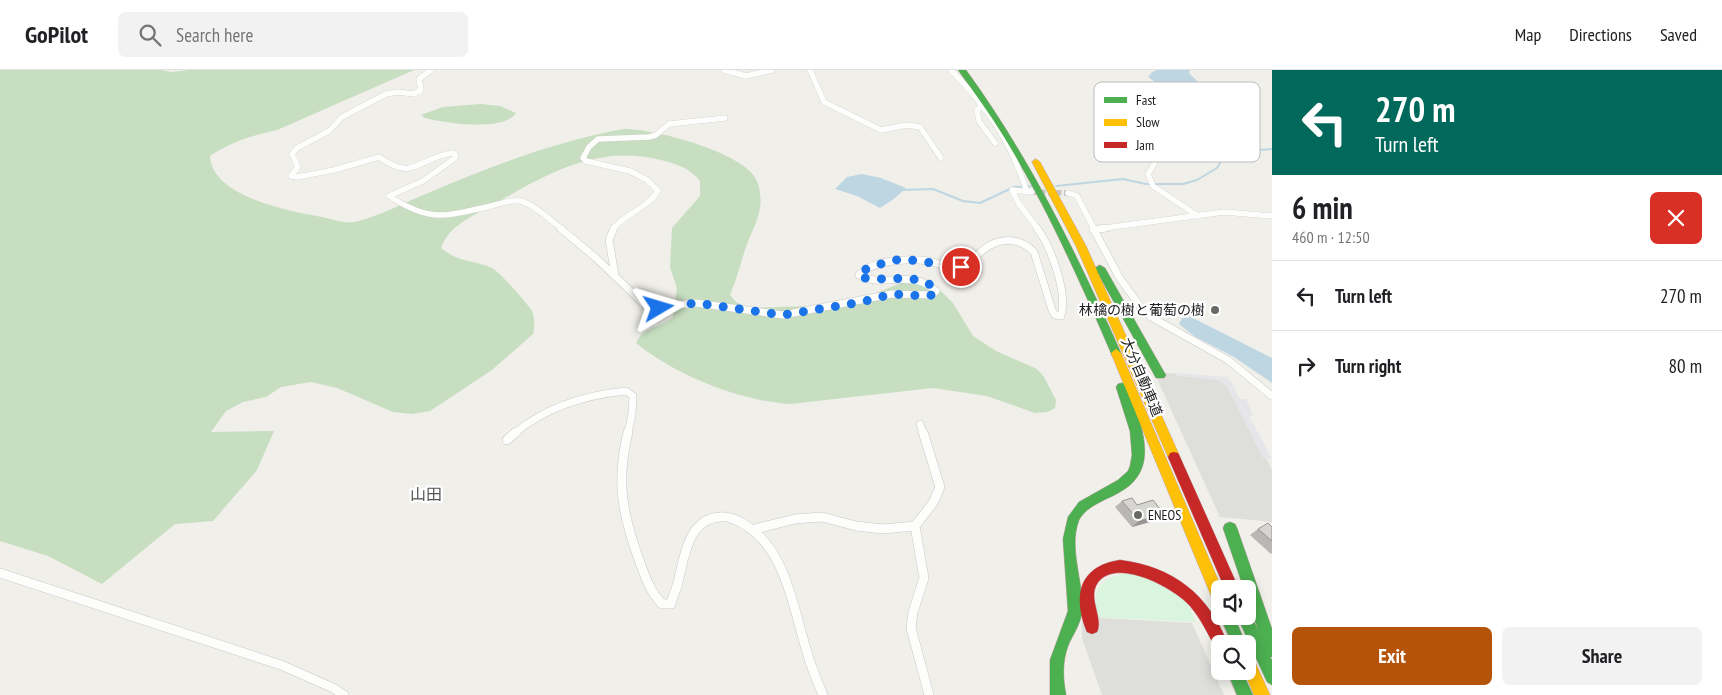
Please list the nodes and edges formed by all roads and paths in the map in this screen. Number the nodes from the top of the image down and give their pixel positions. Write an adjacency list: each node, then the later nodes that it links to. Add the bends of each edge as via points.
1 (431, 70): 19 (street, via 419,79 421,90 414,94 386,94 342,117 329,131 298,148 292,154 298,167 290,176 334,170 379,157 402,169 453,153 455,158 423,180 389,196 421,215 432,217 452,216 521,201 590,250)
2 (724, 70): 3 (street, via 746,76)
3 (772, 70)
4 (810, 70): 11 (street, via 824,102 881,130 908,125 920,127)
5 (951, 70): 8 (street, via 968,86)
6 (962, 70): 18 (highway, 大分自動車道, via 1004,126 1040,187)
7 (970, 70): 13 (highway, 大分自動車道, via 1010,121)
8 (981, 106): 10 (street, via 977,116); 19 (street, via 1013,154 1027,189 1012,190 1045,241 1057,275 1064,310 1061,316 1052,310 1034,252 1028,245 1008,239 993,244 983,250 972,264 961,267 903,259 864,270 859,275 866,280 896,277 921,282 934,288 936,291 932,295 892,294 783,315 696,303 651,307)
9 (725, 118): 19 (street, via 668,124 649,137 598,139 584,154 584,161 590,164 621,168 656,185 658,191 618,224 609,239)
10 (995, 143)
11 (941, 158)
12 (1156, 162): 15 (street, via 1148,174 1153,186)
13 (1045, 178): 20 (highway); 29 (highway, 大分自動車道, via 1081,246)
14 (1068, 193): 17 (street, via 1078,196)
15 (1198, 216): 16 (street, via 1224,212); 17 (street)
16 (1272, 216)
17 (1093, 230): 21 (street, via 1127,289 1149,316 1226,358)
18 (1070, 248): 28 (highway, 大分自動車道); 40 (highway, via 1125,395 1139,456 1131,477 1123,485 1095,496 1076,512 1070,536 1075,612 1056,660)
19 (615, 275)
20 (1160, 375)
21 (1272, 396)
22 (920, 424): 24 (street, via 940,486 938,495)
23 (506, 440): 26 (street, via 538,416 578,400 626,391 633,396 621,468 621,492 637,554 653,595 662,604 671,604 684,548 700,525 716,516 740,521)
24 (915, 526): 26 (street, via 874,528 822,517 795,519); 39 (street, via 924,578 911,628)
25 (1230, 528): 33 (highway)
26 (754, 530): 38 (street, via 776,562 788,589)
27 (0, 572): 37 (street, via 281,665)
28 (1212, 580)
29 (1228, 580)
30 (1248, 625): 34 (highway)
31 (1092, 627): 32 (highway, via 1088,600 1090,585 1109,569 1124,567 1157,574 1191,596)
32 (1215, 635)
33 (1272, 650)
34 (1272, 677)
35 (1238, 680): 41 (highway)
36 (1255, 680): 42 (highway)
37 (344, 695)
38 (822, 695)
39 (929, 695)
40 (1058, 695)
41 (1245, 695)
42 (1262, 695)

